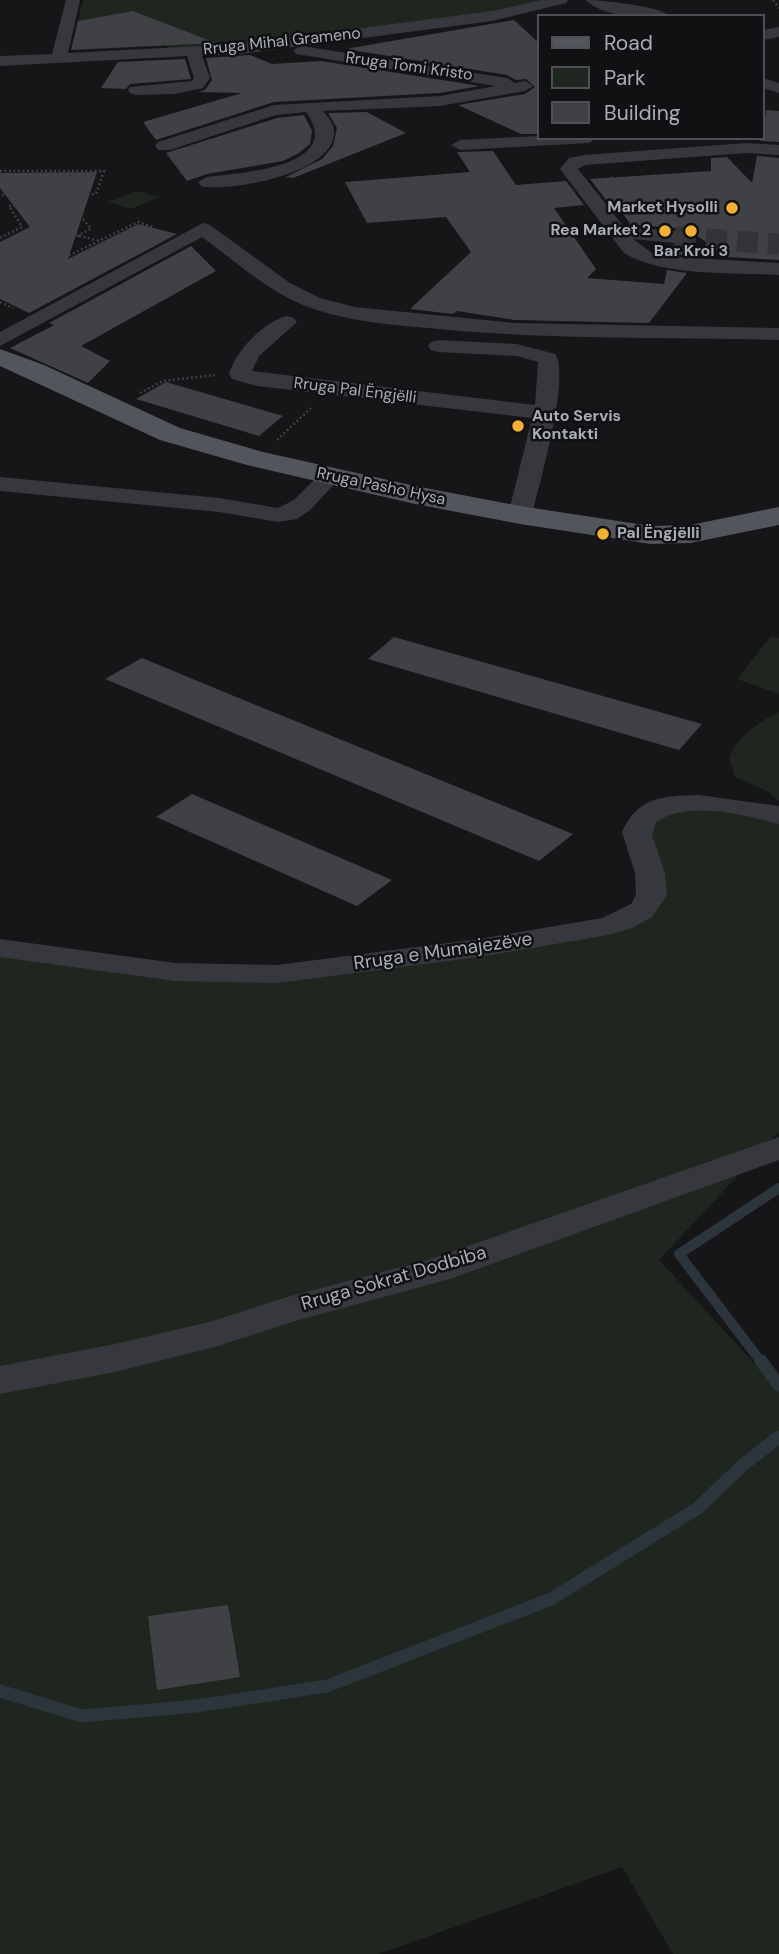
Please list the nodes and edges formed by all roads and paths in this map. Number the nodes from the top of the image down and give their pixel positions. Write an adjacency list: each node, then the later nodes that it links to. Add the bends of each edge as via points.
1 (73, 0): 11 (street, via 72,21)
2 (561, 0): 9 (street, Rruga Mihal Grameno, via 492,16)
3 (574, 0): 7 (street)
4 (593, 0): 8 (street, via 611,8)
5 (773, 0): 6 (path)
6 (779, 8)
7 (603, 14)
8 (653, 14)
9 (279, 44): 10 (street, Rruga Mihal Grameno); 13 (street, Rruga Tomi Kristo)
10 (193, 52): 11 (street, Rruga Mihal Grameno); 14 (street, via 202,78 197,85)
11 (59, 58): 12 (street, Rruga Mihal Grameno)
12 (0, 61)
13 (532, 87): 15 (street, via 440,101)
14 (135, 90)
15 (311, 106): 19 (street, via 255,115); 25 (street, via 322,121 325,138 317,152 274,172)
16 (552, 140): 20 (street)
17 (726, 140): 18 (street)
18 (779, 141)
19 (164, 145)
20 (460, 145)
21 (779, 149): 23 (street, via 585,160 570,165)
22 (0, 171): 26 (path, via 103,171 96,194)
23 (565, 177): 24 (path, via 609,175 619,190 678,189); 29 (street); 45 (street, via 622,260 636,267)
24 (673, 178)
25 (207, 183)
26 (64, 194): 28 (path); 32 (path)
27 (779, 194): 31 (path, via 770,196)
28 (0, 195)
29 (592, 200): 30 (path); 39 (street)
30 (679, 202)
31 (779, 202)
32 (69, 203): 41 (path, via 92,229); 43 (path, via 9,206 22,227)
33 (779, 207): 36 (path)
34 (684, 208): 35 (path, via 684,217 689,217 690,211)
35 (723, 211): 36 (path); 40 (path)
36 (762, 211): 37 (path)
37 (779, 219)
38 (153, 226): 44 (path, via 138,222)
39 (618, 232): 42 (street); 45 (street, via 638,254)
40 (727, 233)
41 (79, 235): 44 (path); 47 (path); 50 (path)
42 (675, 237)
43 (0, 238)
44 (100, 241): 50 (path)
45 (672, 268): 46 (street); 48 (street)
46 (779, 269)
47 (0, 274)
48 (779, 276)
49 (0, 284): 50 (path)
50 (6, 286): 51 (path)
51 (0, 289)
52 (287, 322): 57 (street, via 256,350)
53 (779, 334): 54 (street, via 535,330 372,316 313,301 268,279 203,229)
54 (0, 340)
55 (439, 346): 60 (street, via 517,350 548,358)
56 (0, 357): 61 (main road, Rruga Pasho Hysa, via 170,434)
57 (240, 374): 58 (street, Rruga Pal Ëngjëlli); 59 (path, via 163,380)
58 (332, 388): 60 (street, Rruga Pal Ëngjëlli); 61 (path)
59 (140, 393)
60 (543, 413): 64 (street)
61 (257, 459): 62 (main road, Rruga Pasho Hysa)
62 (331, 476): 63 (street, via 302,505 278,515); 64 (main road, Rruga Pasho Hysa)
63 (0, 484)
64 (520, 515): 65 (main road, Rruga Pasho Hysa, via 670,536)
65 (779, 516)
66 (779, 814): 67 (street, Rruga e Mumajezëve, via 711,802 659,809 643,819 637,832 653,898 645,909 608,926 276,974 175,972)
67 (0, 948)
68 (779, 1148): 69 (street, Rruga Sokrat Dodbiba, via 436,1270 218,1333)
69 (0, 1381)

